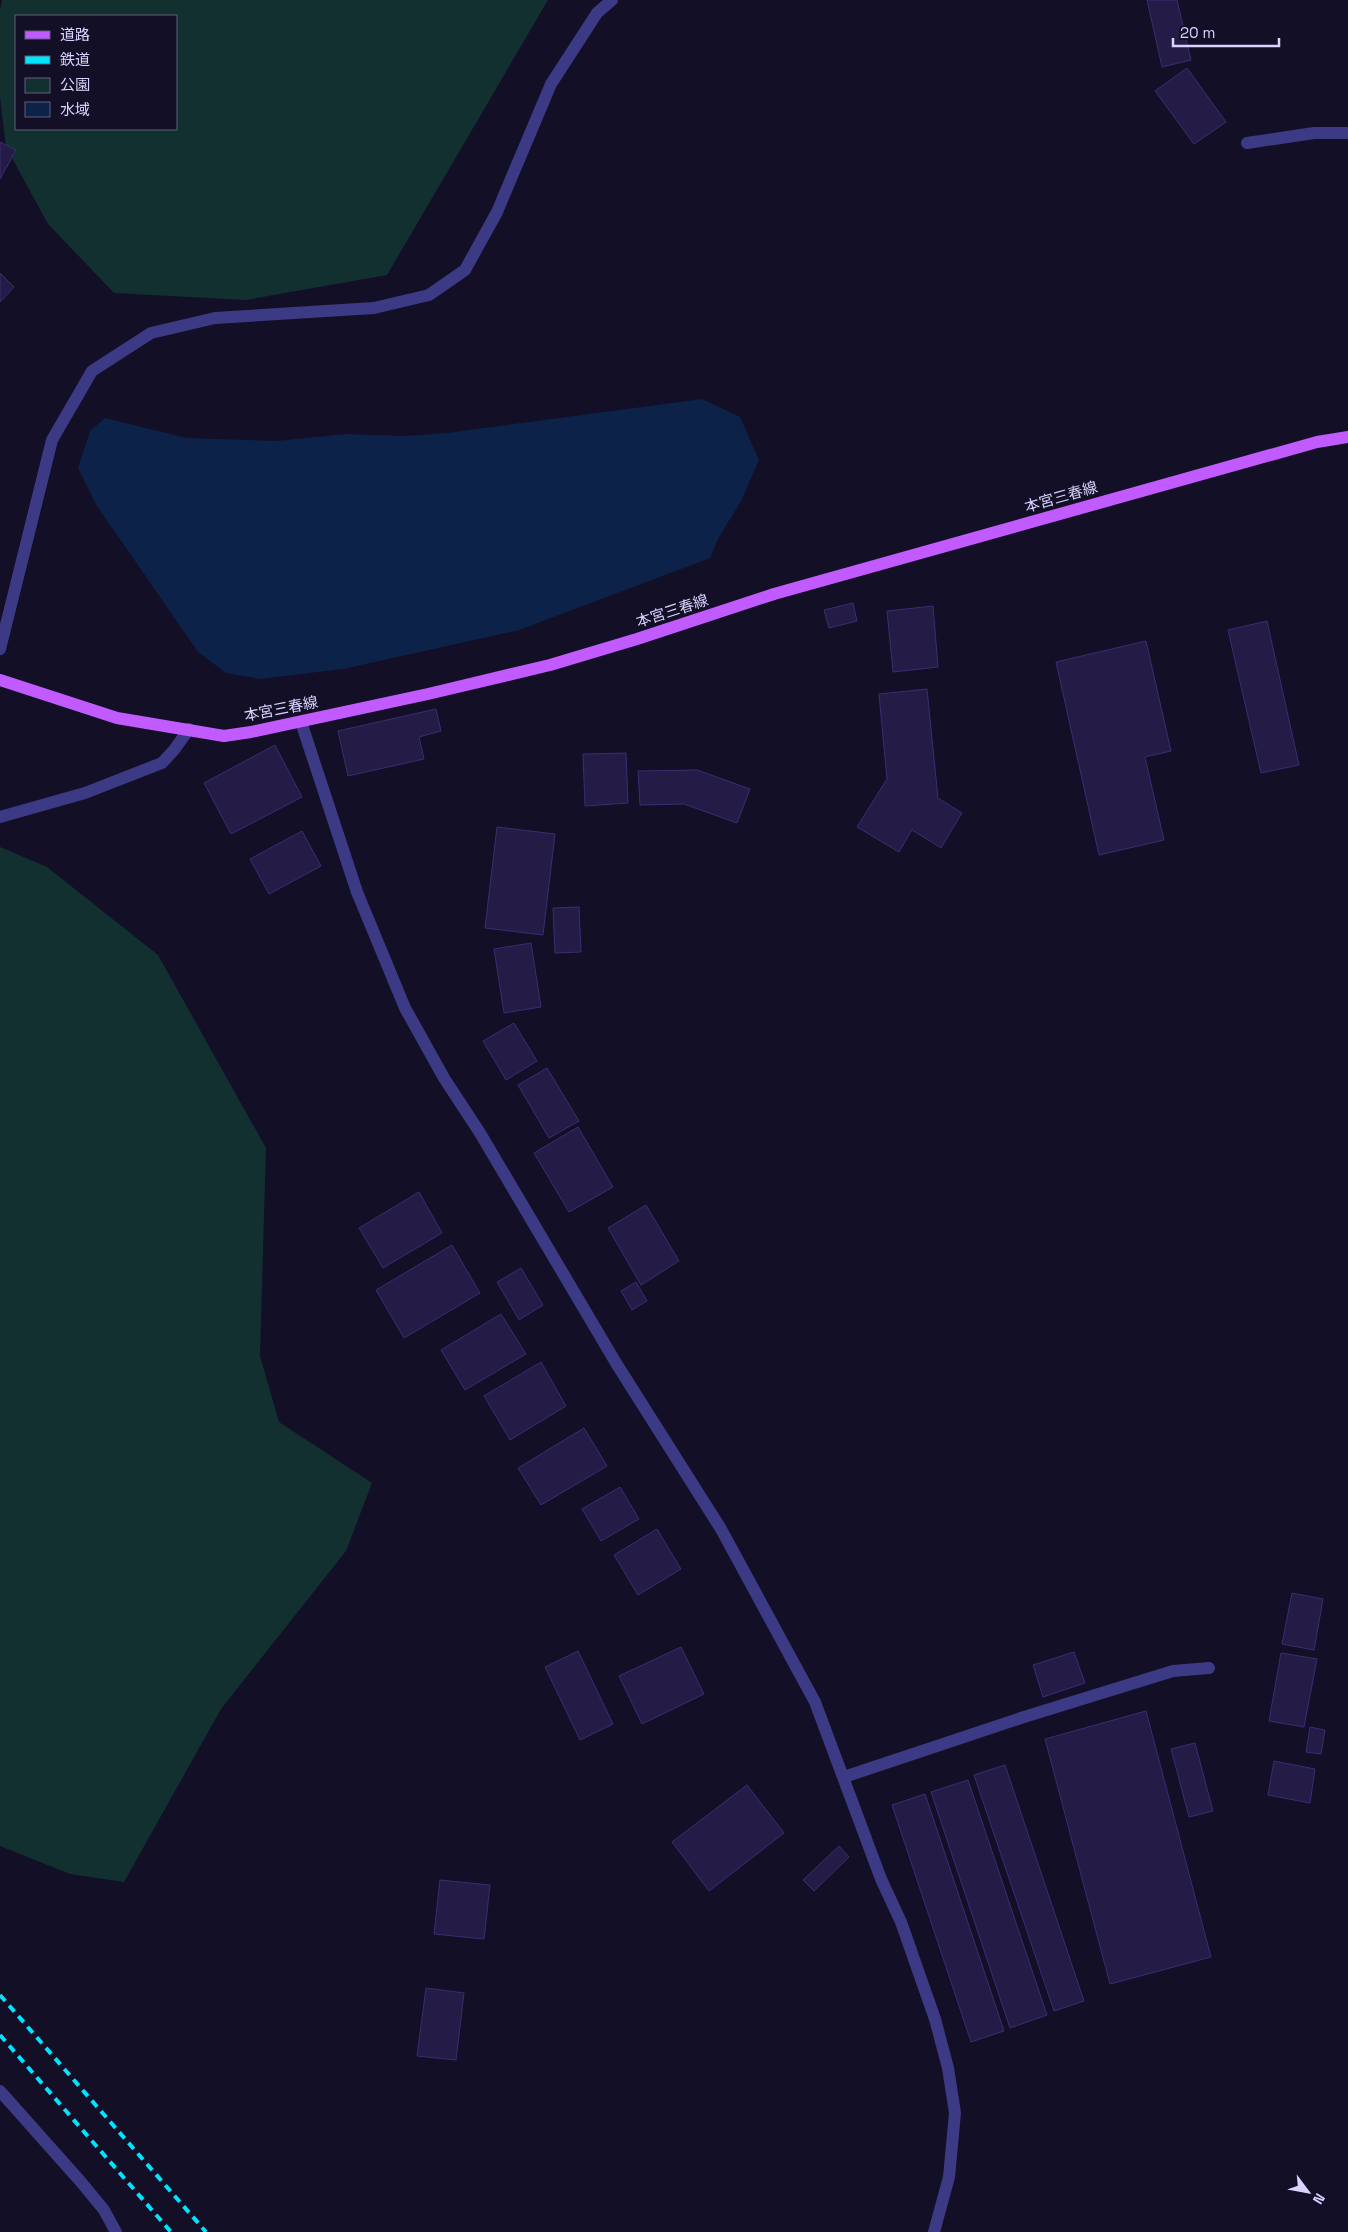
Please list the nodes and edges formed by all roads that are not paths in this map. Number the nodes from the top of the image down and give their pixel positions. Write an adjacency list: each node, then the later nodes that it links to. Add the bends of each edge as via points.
1 (612, 0): 5 (street, via 597,13 551,84 497,212 465,270 429,295 374,308 215,318 151,333 92,371 52,440)
2 (1348, 133): 3 (street, via 1314,133)
3 (1247, 142)
4 (1348, 437): 7 (main road, 本宮三春線, via 1317,442 774,594 550,665)
5 (0, 649)
6 (0, 680): 8 (main road, 本宮三春線, via 117,718)
7 (302, 722): 8 (main road, 本宮三春線, via 224,736); 11 (street, via 357,892 404,1008 616,1363 722,1529 815,1702)
8 (189, 729): 9 (street, via 162,763 85,793)
9 (0, 817)
10 (1209, 1668): 11 (street, via 1174,1670)
11 (844, 1777): 14 (street, via 901,1922 935,2019 948,2068 955,2114 949,2178)
12 (0, 2091): 13 (street, via 81,2182 104,2210)
13 (116, 2232)
14 (934, 2232)

